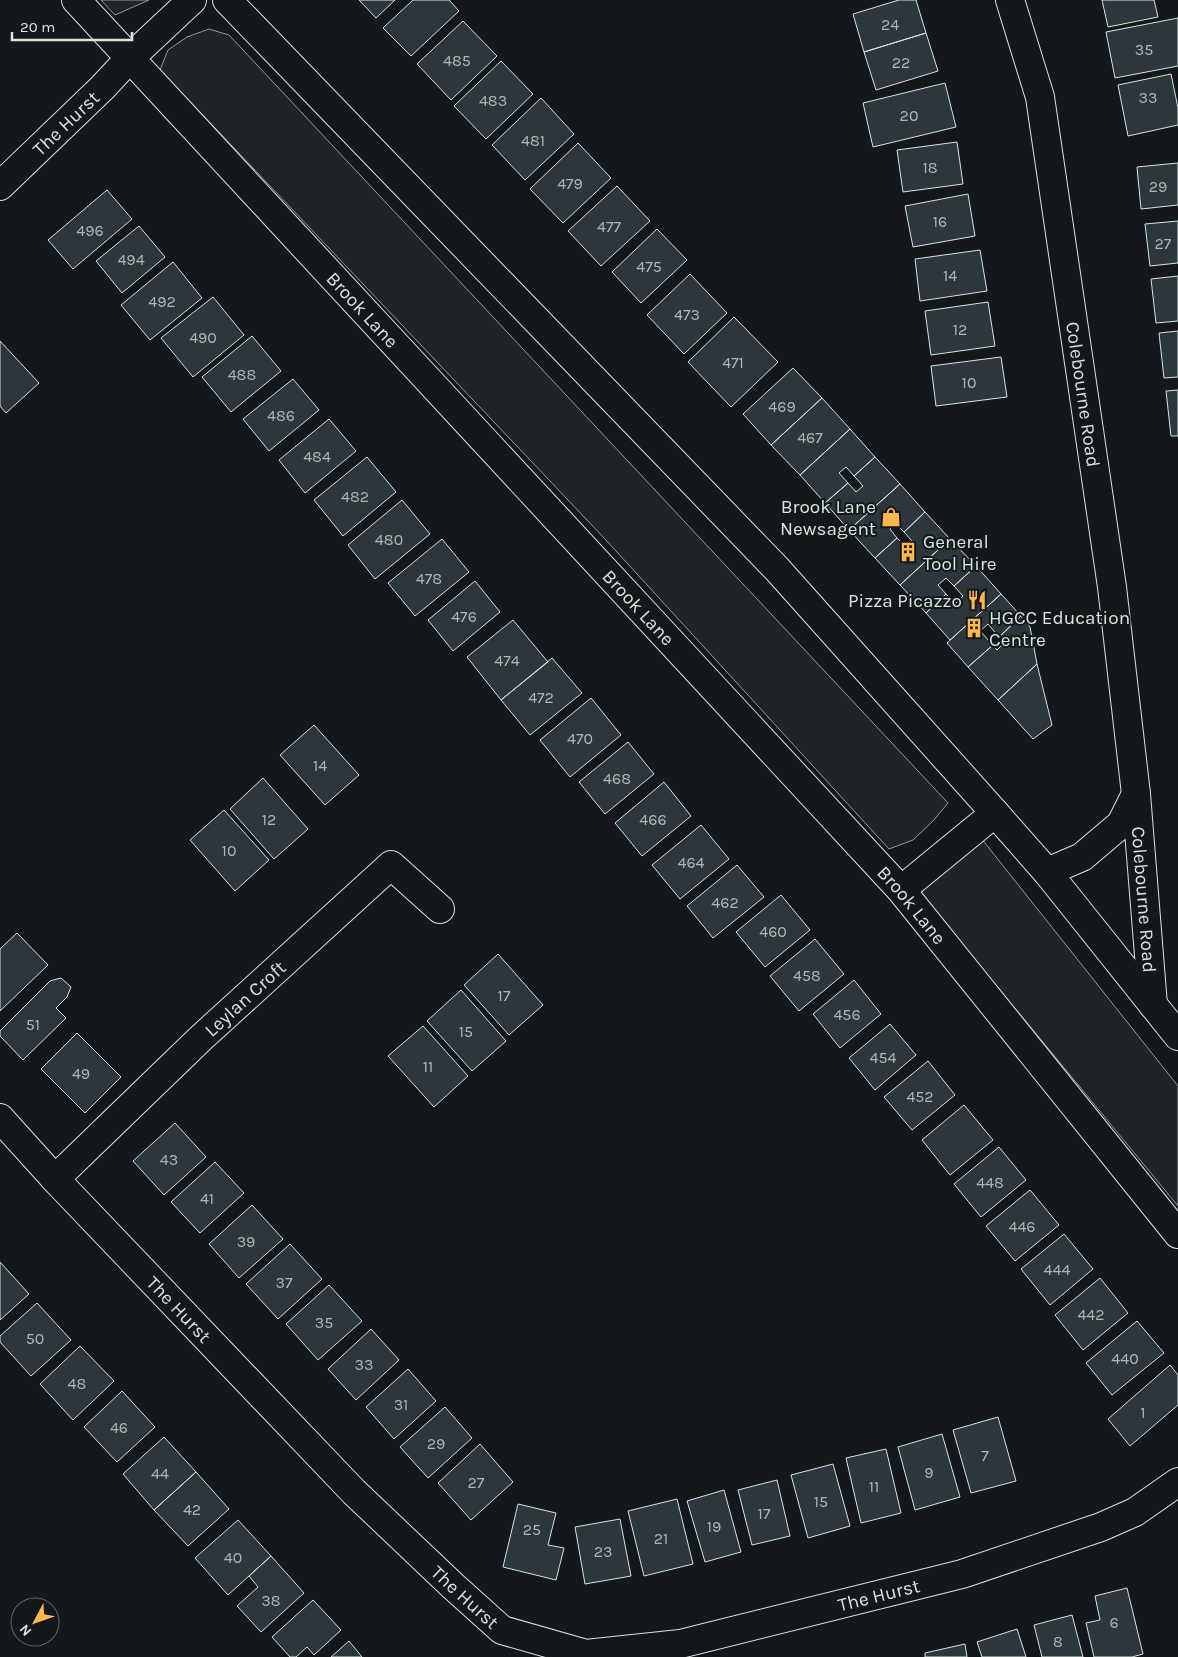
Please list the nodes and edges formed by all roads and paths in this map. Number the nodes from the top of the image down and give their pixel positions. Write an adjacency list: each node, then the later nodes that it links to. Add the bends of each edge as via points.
1 (76, 0): 5 (main road, Brook Lane)
2 (192, 0): 5 (main road, The Hurst)
3 (227, 0): 8 (main road, via 776,569)
4 (1010, 0): 7 (main road, Colebourne Road, via 1040,97 1112,587)
5 (130, 58): 6 (main road, The Hurst); 10 (main road, Brook Lane)
6 (0, 186)
7 (1136, 794): 9 (main road, Colebourne Road, via 1121,824 1082,857); 12 (main road, Colebourne Road)
8 (996, 813): 9 (main road); 10 (main road)
9 (1046, 872): 12 (main road)
10 (901, 890): 16 (main road, Brook Lane)
11 (440, 910): 15 (main road, Leylan Croft, via 391,865 201,1038)
12 (1153, 1005): 13 (main road)
13 (1178, 1036)
14 (0, 1118): 15 (main road, The Hurst)
15 (55, 1179): 17 (main road, The Hurst, via 354,1492 502,1630 586,1654 680,1644 962,1574 1101,1527 1135,1512)
16 (1178, 1234)
17 (1178, 1482)

